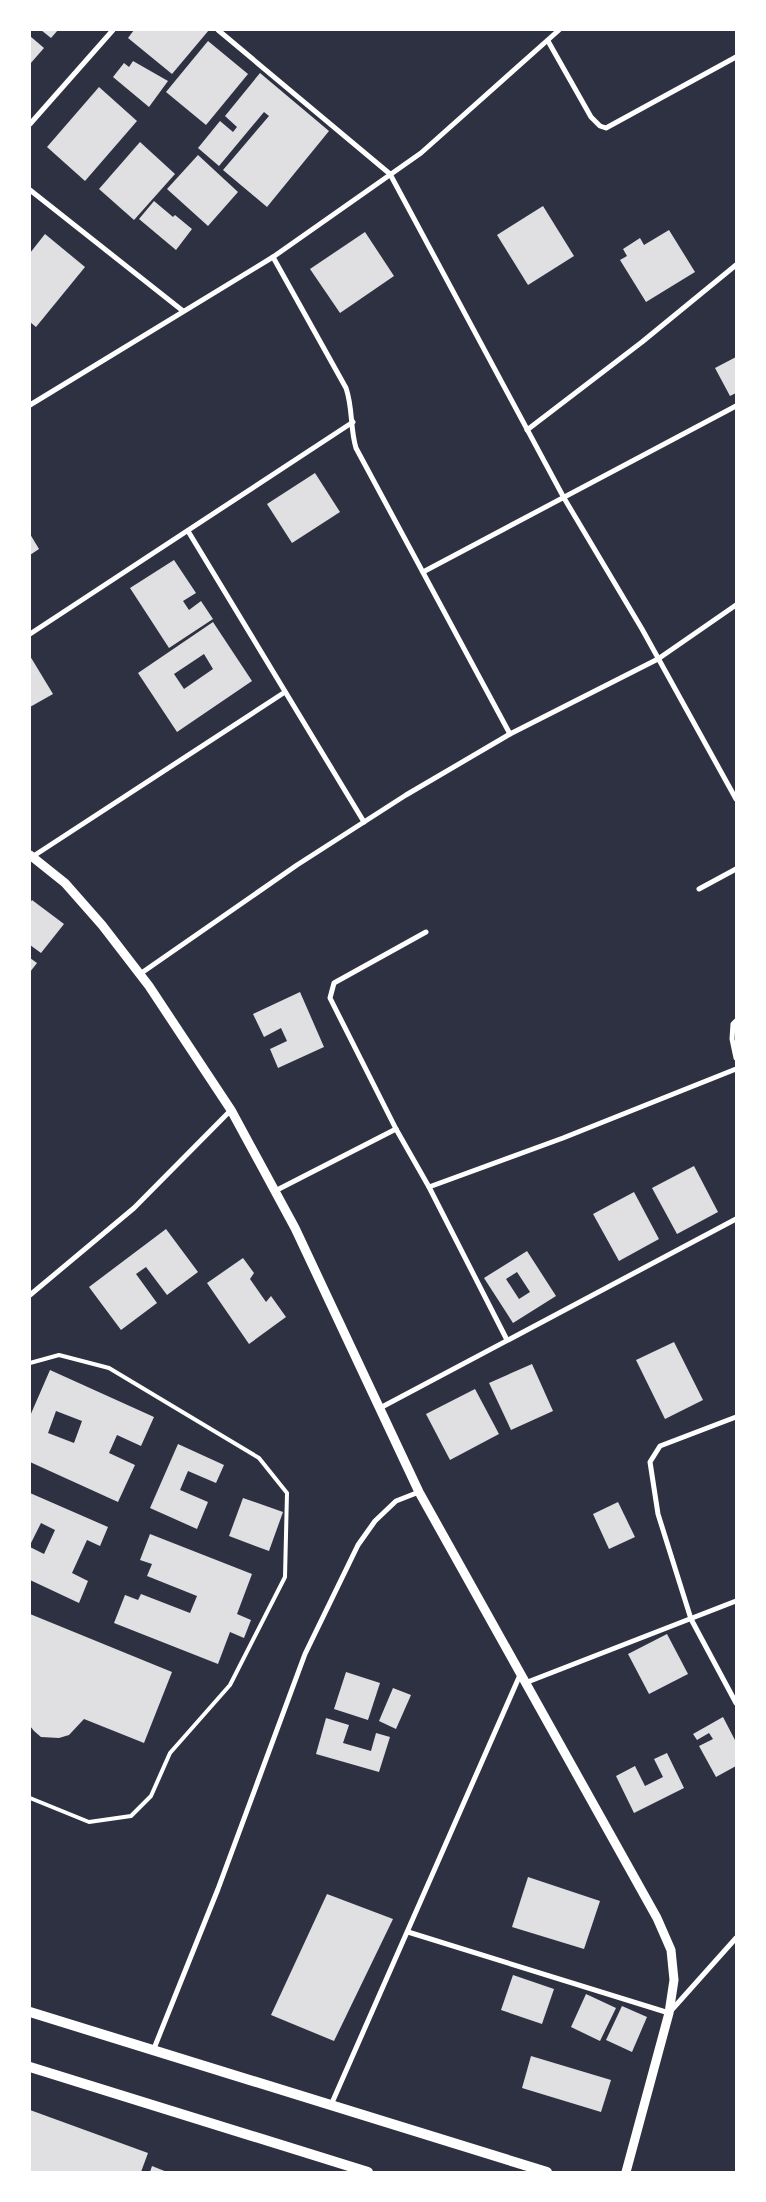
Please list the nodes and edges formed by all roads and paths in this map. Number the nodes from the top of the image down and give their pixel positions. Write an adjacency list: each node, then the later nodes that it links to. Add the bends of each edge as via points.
1 (113, 30): 6 (street)
2 (218, 30): 7 (street)
3 (559, 30): 4 (street)
4 (548, 40): 5 (street, via 591,117 606,128); 7 (street, via 421,153)
5 (736, 57)
6 (30, 124)
7 (390, 174): 9 (street); 15 (street)
8 (30, 190): 11 (street)
9 (273, 257): 11 (street); 14 (street, via 346,388)
10 (736, 265): 15 (street)
11 (183, 311): 12 (street)
12 (30, 405)
13 (736, 406): 16 (street)
14 (353, 422): 17 (street); 18 (street, via 356,448)
15 (527, 430): 16 (street)
16 (564, 498): 18 (street); 21 (street)
17 (188, 531): 20 (street); 22 (street)
18 (423, 572): 23 (street)
19 (736, 606): 21 (street)
20 (30, 634)
21 (658, 659): 23 (street); 24 (street)
22 (285, 692): 25 (street); 26 (street)
23 (510, 734): 25 (street)
24 (736, 798)
25 (364, 822): 30 (street)
26 (31, 856): 30 (street, via 65,883)
27 (736, 869): 28 (street)
28 (699, 889)
29 (426, 932): 35 (street, via 334,983 331,990 332,1004)
30 (140, 974): 34 (street)
31 (736, 1021): 32 (street, via 732,1039)
32 (736, 1058)
33 (736, 1070): 36 (street)
34 (231, 1110): 37 (street); 39 (street, via 134,1208)
35 (396, 1129): 36 (street); 37 (street)
36 (429, 1187): 40 (street)
37 (275, 1191): 42 (street)
38 (736, 1219): 40 (street)
39 (30, 1294)
40 (507, 1340): 42 (street)
41 (30, 1363): 49 (lane, via 59,1355 109,1368 259,1458 287,1493 285,1577 230,1685 170,1753 151,1796 131,1816 88,1822)
42 (380, 1408): 44 (street)
43 (736, 1417): 46 (street, via 660,1446 650,1462 658,1514)
44 (419, 1492): 47 (street); 54 (street, via 396,1501 375,1521 358,1545 309,1646)
45 (736, 1601): 46 (street)
46 (691, 1619): 47 (street); 48 (street)
47 (523, 1680): 50 (street); 53 (street, via 657,1918 671,1950 674,1980)
48 (736, 1703)
49 (30, 1798)
50 (408, 1932): 53 (street); 56 (street)
51 (736, 1938): 53 (street)
52 (30, 2012): 54 (main road)
53 (669, 2013): 59 (street)
54 (153, 2051): 56 (main road)
55 (30, 2067): 57 (main road)
56 (331, 2105): 58 (main road)
57 (368, 2172)
58 (547, 2172)
59 (626, 2172)

